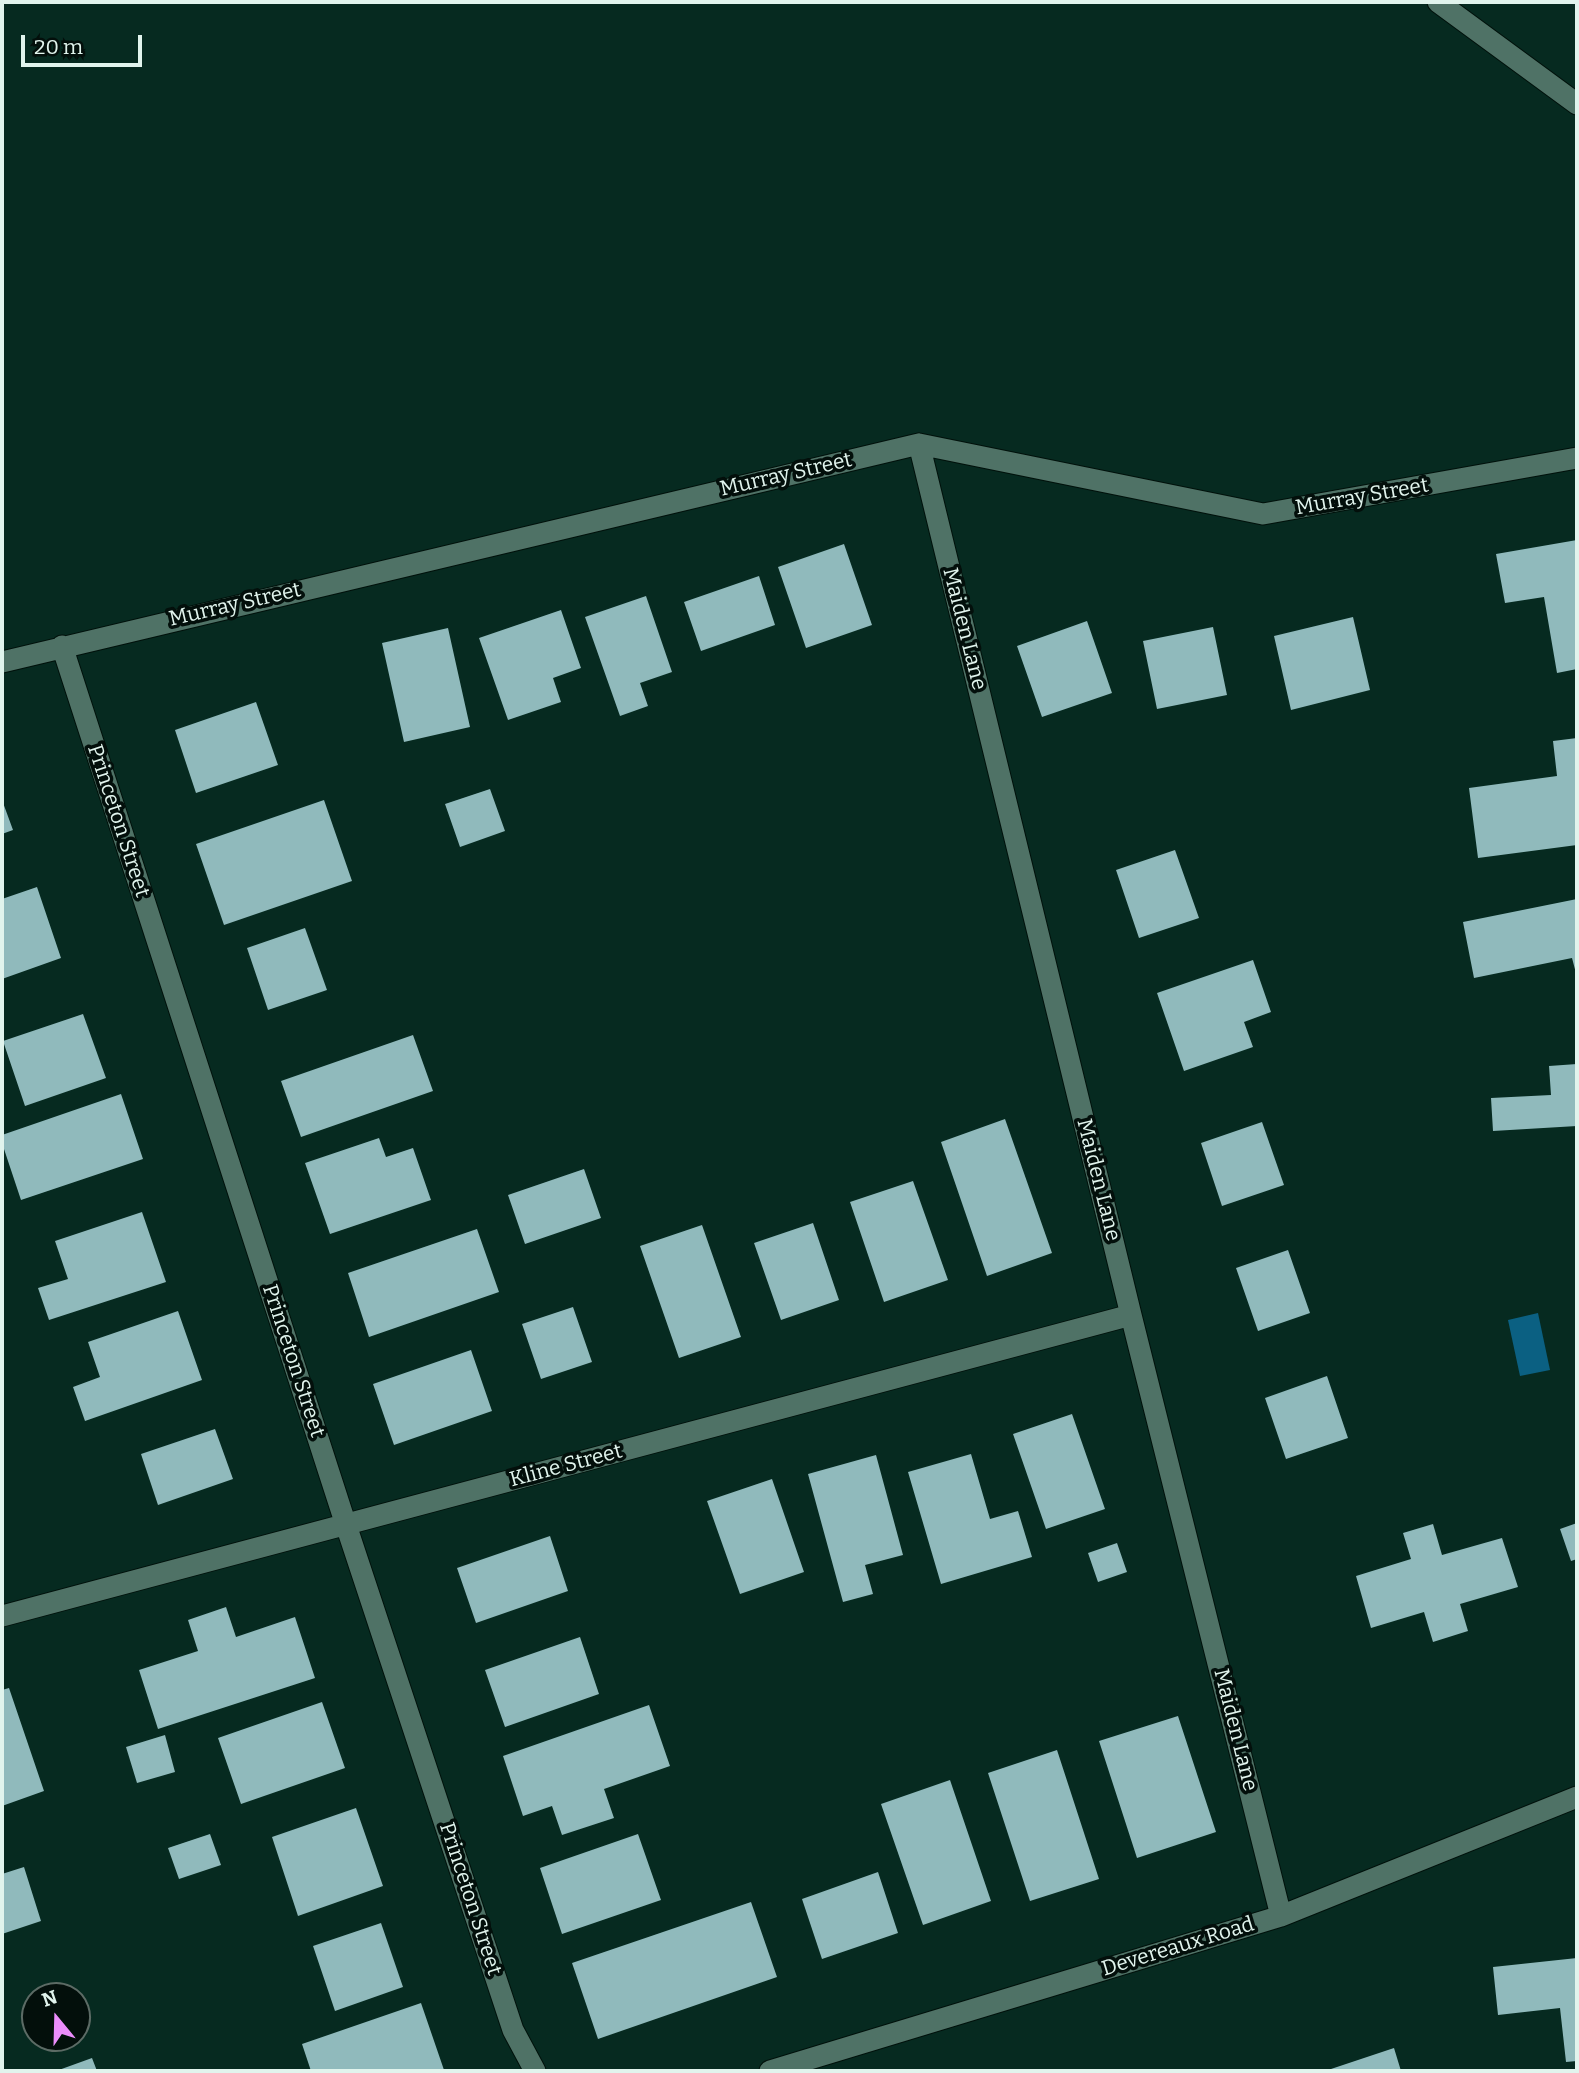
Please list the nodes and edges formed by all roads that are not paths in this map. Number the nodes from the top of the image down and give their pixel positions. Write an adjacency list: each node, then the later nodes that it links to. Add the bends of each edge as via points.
1 (1438, 2): 2 (street)
2 (1577, 104)
3 (919, 443): 4 (street, Murray Street, via 1263,514); 5 (street, Murray Street); 7 (street, Maiden Lane)
4 (1577, 458)
5 (62, 646): 6 (street, Murray Street); 8 (street, Princeton Street)
6 (2, 662)
7 (1131, 1315): 8 (street, Kline Street); 11 (street, Maiden Lane)
8 (346, 1525): 9 (street, Kline Street); 12 (street, Princeton Street, via 513,2030)
9 (2, 1616)
10 (1577, 1797): 11 (street, Devereaux Road)
11 (1281, 1916): 13 (street, Devereaux Road)
12 (535, 2071)
13 (770, 2071)

